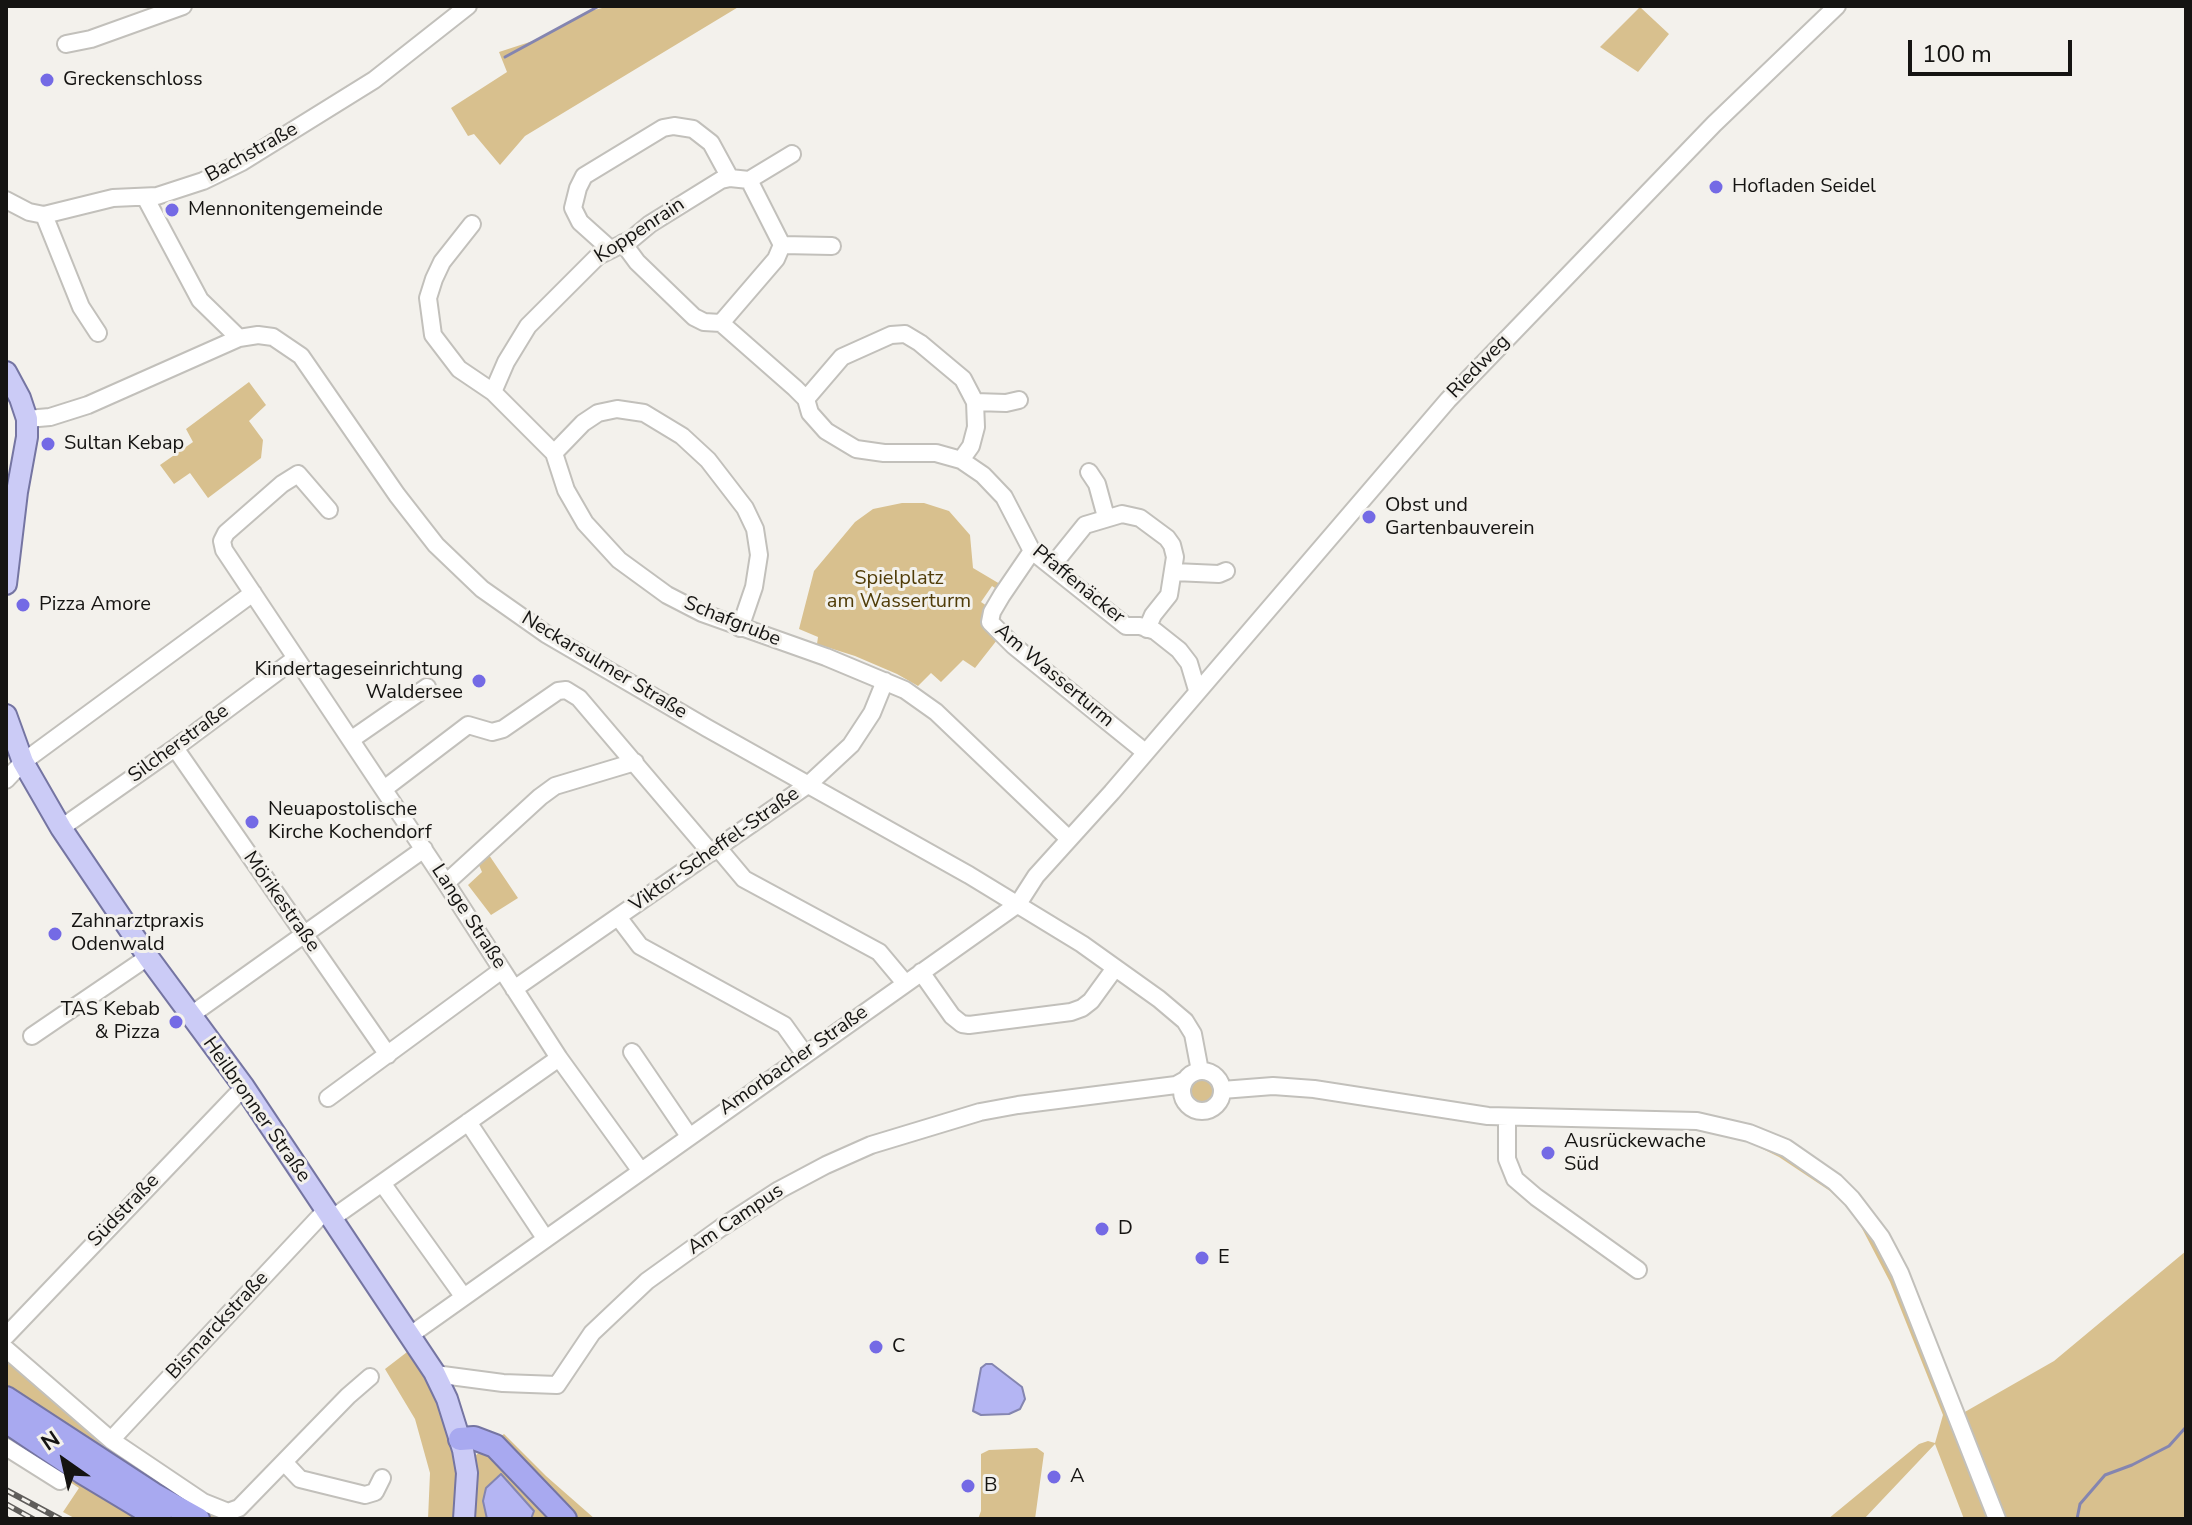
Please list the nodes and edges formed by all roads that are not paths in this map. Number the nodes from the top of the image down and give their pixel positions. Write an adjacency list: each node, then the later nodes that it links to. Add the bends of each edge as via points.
1 (183, 6): 4 (street)
2 (468, 6): 9 (street, Bachstraße, via 374,80 245,161 191,186)
3 (1837, 6): 41 (street, Riedweg, via 1714,124 1448,400)
4 (156, 10): 5 (street, via 91,39)
5 (66, 44)
6 (792, 154): 8 (street)
7 (730, 178): 8 (street); 14 (street, Koppenrain); 14 (street, Pfaffenäcker, via 711,143 693,129 663,128 584,176 578,188 573,208 580,222)
8 (749, 180): 13 (street)
9 (145, 197): 11 (street, Bachstraße, via 113,198); 18 (street, via 200,300)
10 (6, 200): 11 (street)
11 (44, 215): 17 (street, via 81,307)
12 (472, 224): 20 (street, Schafgrube, via 434,279 428,298 430,320 441,349)
13 (782, 245): 15 (street); 16 (street)
14 (616, 246): 16 (street, Pfaffenäcker, via 694,317); 20 (street, Koppenrain, via 594,259 528,326)
15 (832, 246)
16 (721, 323): 21 (street, Pfaffenäcker)
17 (98, 333)
18 (239, 338): 24 (street, Neckarsulmer Straße, via 88,405); 49 (street, Neckarsulmer Straße, via 273,337 301,356 397,495 436,545 482,589 546,634)
19 (6, 372): 24 (main road)
20 (493, 392): 25 (street, Schafgrube)
21 (806, 399): 23 (street, via 842,357 900,333 963,379); 26 (street, Pfaffenäcker, via 810,413 826,431 856,449 936,453)
22 (1019, 400): 23 (street)
23 (975, 402): 26 (street, via 976,427)
24 (27, 419): 34 (main road)
25 (554, 453): 36 (street, Schafgrube, via 566,490 585,523 619,560 667,595); 36 (street, via 583,423 617,409 644,413 708,460 755,529 757,571)
26 (961, 460): 30 (street, Pfaffenäcker, via 1004,497)
27 (1089, 472): 29 (street)
28 (329, 510): 35 (street, Lange Straße, via 298,474 226,533 224,550)
29 (1106, 517): 31 (street, via 1085,525); 33 (street, via 1133,515 1167,538 1175,557)
30 (1032, 551): 31 (street, Pfaffenäcker); 45 (street, Am Wasserturm, via 990,622)
31 (1052, 566): 37 (street, Pfaffenäcker, via 1126,626)
32 (1226, 571): 33 (street)
33 (1174, 572): 37 (street, via 1169,595)
34 (6, 584)
35 (253, 593): 38 (street, Lange Straße); 46 (street)
36 (740, 628): 39 (street, Schafgrube)
37 (1147, 629): 41 (street, Pfaffenäcker, via 1179,650)
38 (296, 658): 43 (street, Lange Straße); 44 (street, Silcherstraße)
39 (885, 681): 49 (street, Viktor-Scheffel-Straße, via 851,745); 52 (street, Schafgrube, via 936,712)
40 (427, 687): 43 (street)
41 (1197, 690): 45 (street, Riedweg)
42 (6, 715): 46 (main road, Heilbronner Straße)
43 (352, 739): 50 (street, Lange Straße)
44 (175, 748): 51 (street, Silcherstraße); 58 (street, Mörikestraße)
45 (1145, 752): 52 (street, Amorbacher Straße)
46 (23, 762): 48 (street); 51 (main road, Heilbronner Straße)
47 (635, 762): 50 (street, via 566,690 503,729 492,732 468,725); 54 (street); 55 (street, via 555,786)
48 (6, 780)
49 (809, 784): 54 (street, Viktor-Scheffel-Straße); 56 (street, Neckarsulmer Straße)
50 (384, 789): 53 (street, Lange Straße)
51 (61, 828): 59 (main road, Heilbronner Straße)
52 (1069, 839): 56 (street, Amorbacher Straße)
53 (424, 849): 55 (street, Lange Straße); 58 (street)
54 (715, 850): 57 (street, Viktor-Scheffel-Straße); 63 (street, via 744,879 879,952)
55 (446, 883): 61 (street, Lange Straße)
56 (1018, 904): 60 (street, Neckarsulmer Straße); 62 (street, Amorbacher Straße)
57 (618, 917): 64 (street, Viktor-Scheffel-Straße); 68 (street, via 640,946 784,1025)
58 (305, 936): 65 (street); 69 (street, Mörikestraße)
59 (148, 957): 65 (main road, Heilbronner Straße); 66 (street)
60 (1115, 968): 62 (street, via 1082,1008 969,1025 952,1016); 71 (street, Neckarsulmer Straße, via 1185,1021 1193,1034)
61 (502, 970): 64 (street, Lange Straße); 69 (street)
62 (921, 972): 63 (street, Amorbacher Straße)
63 (905, 983): 68 (street, Amorbacher Straße)
64 (514, 989): 70 (street, Lange Straße)
65 (191, 1015): 72 (main road, Heilbronner Straße)
66 (32, 1036)
67 (632, 1052): 79 (street)
68 (804, 1053): 79 (street, Amorbacher Straße)
69 (388, 1055): 74 (street)
70 (559, 1058): 78 (street, Bismarckstraße); 80 (street, Lange Straße)
71 (1193, 1076): 73 (street, via 1213,1075); 75 (street, Am Campus, via 1176,1085); 76 (street, via 1182,1091)
72 (244, 1087): 82 (main road, Heilbronner Straße); 86 (street, Südstraße)
73 (1222, 1090): 76 (street, via 1208,1110 1192,1109); 77 (street, via 1314,1089)
74 (328, 1098)
75 (1080, 1099): 76 (street, Am Campus); 89 (street, Am Campus, via 955,1118 871,1145 779,1190 647,1281 592,1333 557,1385)
76 (1183, 1099)
77 (1507, 1117): 84 (street, via 1507,1159 1515,1179); 103 (street, via 1713,1123 1786,1148 1835,1182 1867,1217 1896,1265)
78 (468, 1122): 81 (street, Bismarckstraße); 83 (street)
79 (689, 1136): 80 (street, Amorbacher Straße)
80 (640, 1170): 83 (street, Amorbacher Straße)
81 (382, 1183): 82 (street, Bismarckstraße); 85 (street)
82 (328, 1215): 87 (main road, Heilbronner Straße); 94 (street, Bismarckstraße)
83 (545, 1238): 85 (street, Amorbacher Straße)
84 (1638, 1270)
85 (463, 1296): 87 (street, Amorbacher Straße)
86 (6, 1336)
87 (409, 1336): 89 (main road, Heilbronner Straße)
88 (6, 1349): 94 (street)
89 (435, 1374): 93 (main road, Heilbronner Straße)
90 (370, 1377): 96 (street)
91 (6, 1398): 100 (highway)
92 (6, 1421): 99 (highway)
93 (460, 1439): 101 (main road, Heilbronner Straße, via 467,1473); 102 (highway, via 495,1446)
94 (111, 1440): 96 (street, via 203,1502 228,1512 239,1508)
95 (6, 1447): 98 (street)
96 (284, 1462): 97 (street, via 300,1479 365,1495 375,1492)
97 (382, 1478)
98 (60, 1481)
99 (160, 1519)
100 (198, 1519)
101 (467, 1519)
102 (565, 1519)
103 (1997, 1519)

